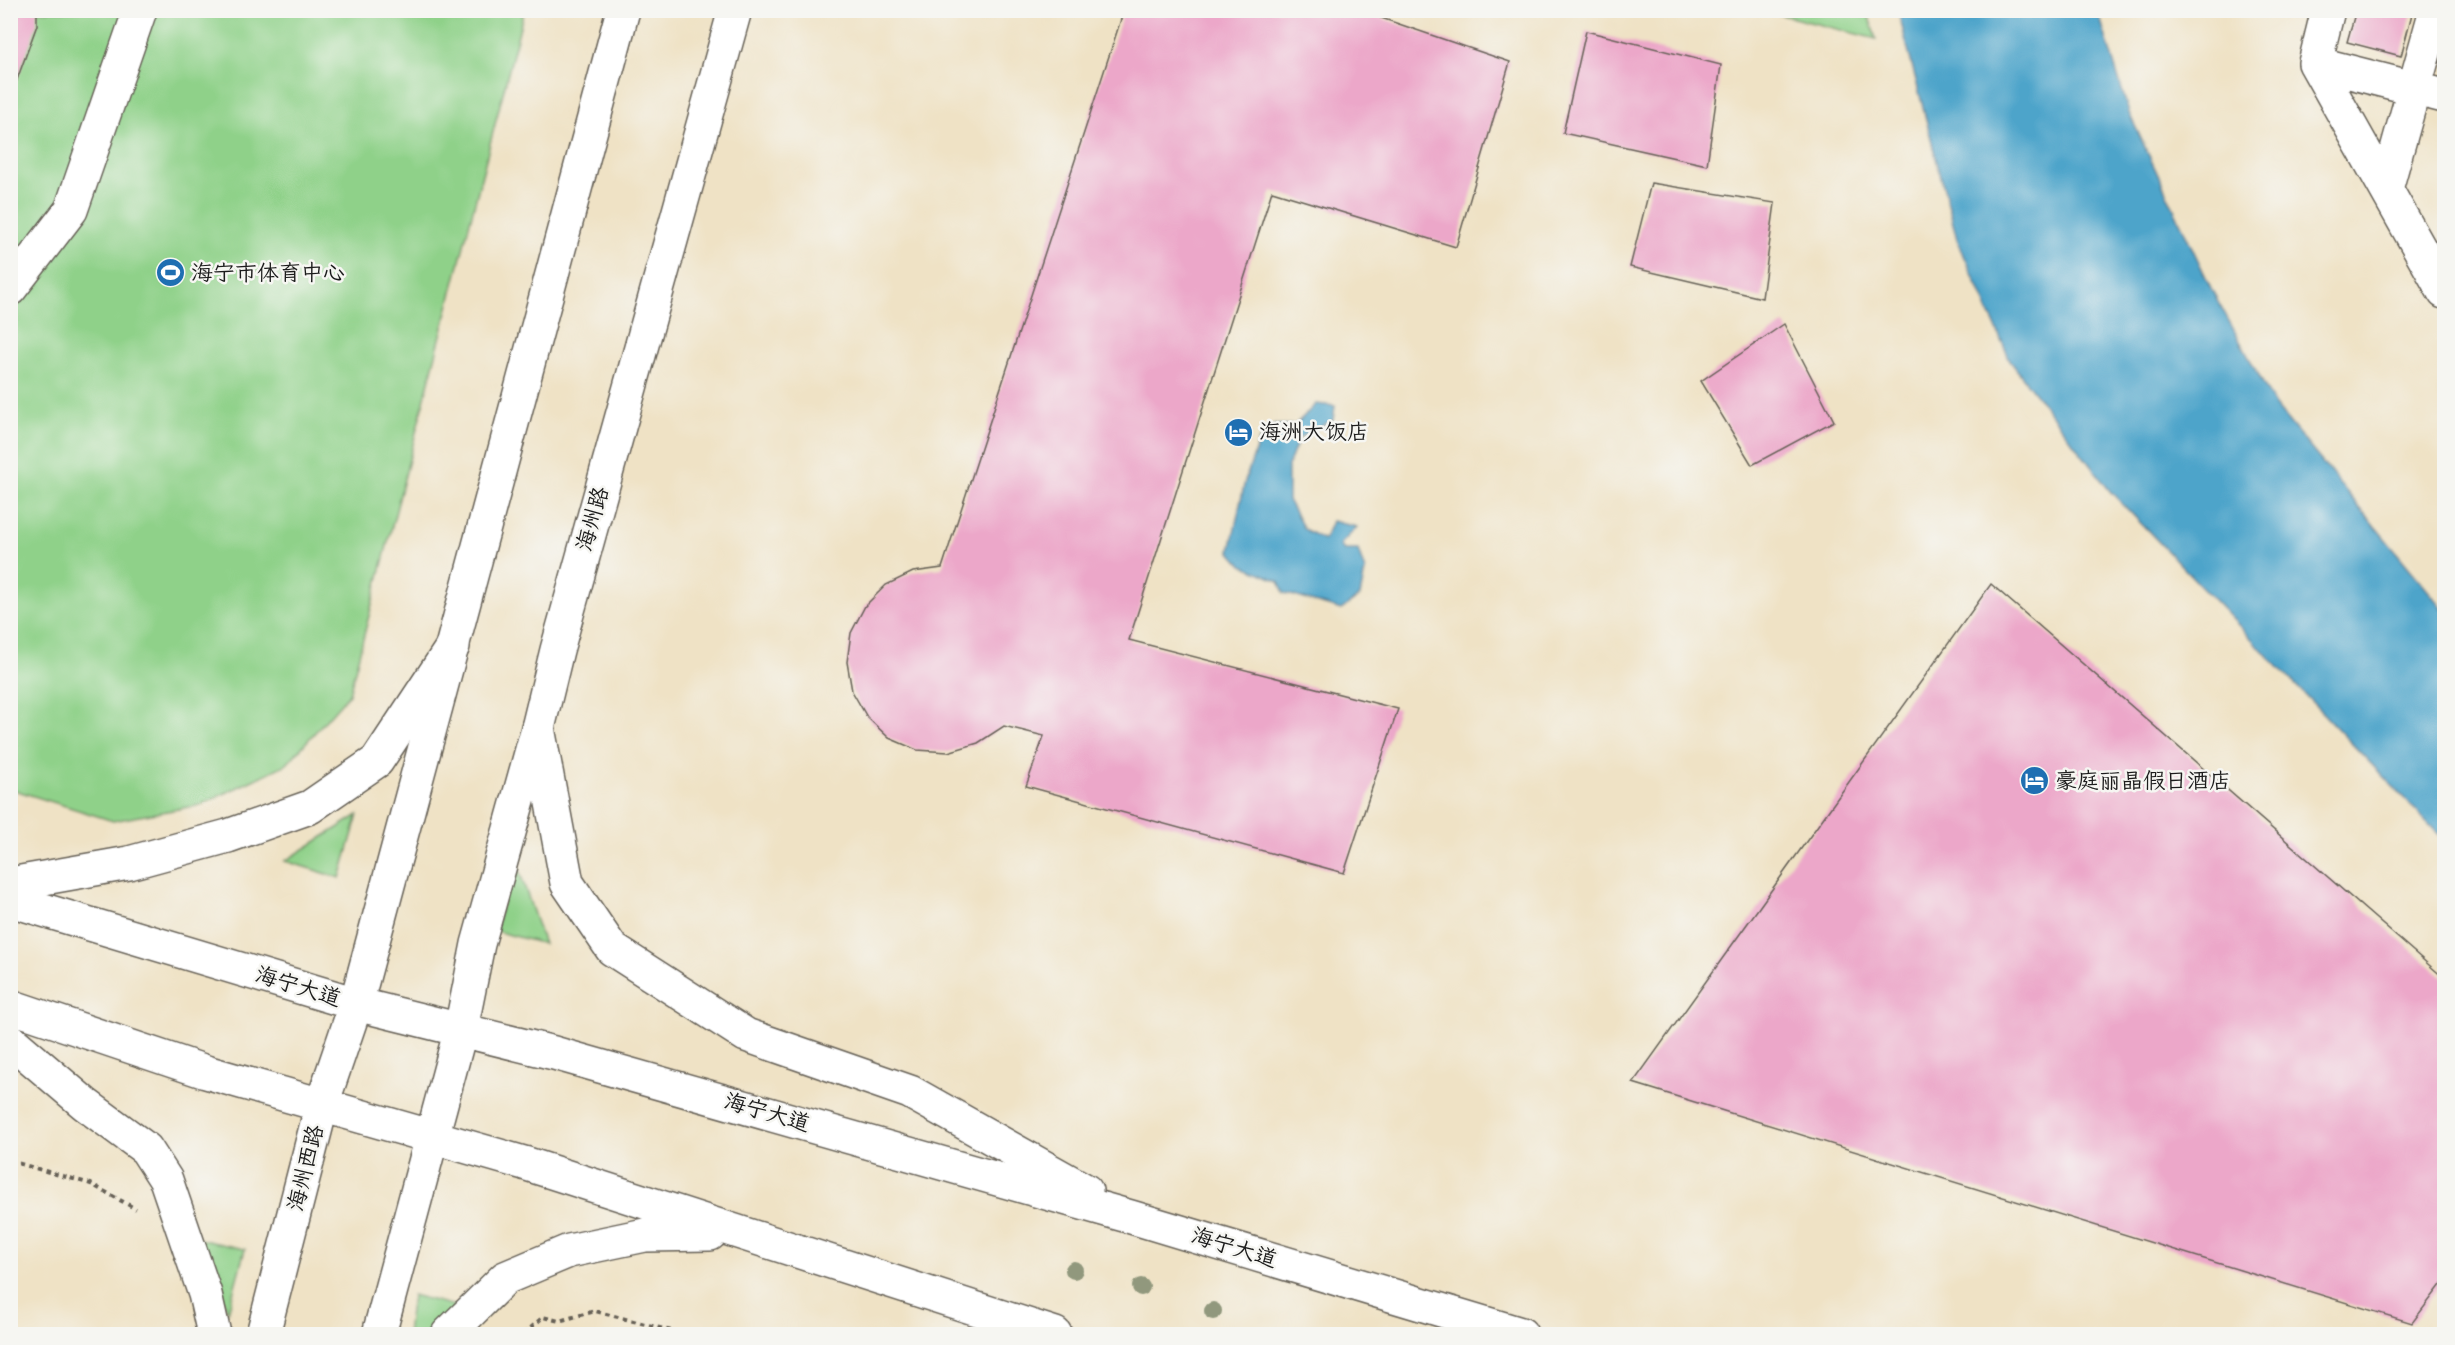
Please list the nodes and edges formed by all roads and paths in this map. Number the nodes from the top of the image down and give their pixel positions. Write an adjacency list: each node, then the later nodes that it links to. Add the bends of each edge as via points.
1 (140, 10): 9 (main road, via 71,210)
2 (623, 10): 11 (main road)
3 (735, 10): 12 (main road, 海州路)
4 (2328, 10): 6 (main road)
5 (2436, 10): 7 (main road)
6 (2314, 63): 7 (main road); 8 (main road)
7 (2429, 92): 8 (main road)
8 (2386, 189): 10 (main road)
9 (10, 289)
10 (2445, 292)
11 (453, 646): 13 (main road, via 377,761 310,807 228,836 129,863); 15 (main road)
12 (538, 728): 17 (main road, 海州路, via 477,944); 23 (main road, via 567,883 612,949 746,1035 910,1092)
13 (10, 884)
14 (10, 900): 15 (main road, 海宁大道)
15 (356, 1004): 17 (main road, 海宁大道); 19 (main road, 海州西路)
16 (10, 1006): 19 (main road, via 206,1072)
17 (461, 1029): 20 (main road); 23 (main road, 海宁大道)
18 (10, 1040): 25 (main road, via 85,1104 146,1149 166,1180 205,1294)
19 (322, 1104): 20 (main road); 26 (main road, 海州西路)
20 (433, 1136): 24 (main road); 27 (main road)
21 (10, 1161): 22 (path, via 91,1184)
22 (142, 1213)
23 (1131, 1217): 32 (main road, 海宁大道)
24 (736, 1233): 28 (main road, via 645,1235 569,1251 506,1278); 31 (main road)
25 (214, 1335)
26 (263, 1335)
27 (379, 1335)
28 (448, 1335)
29 (524, 1335): 30 (path, via 543,1317 559,1321 595,1311)
30 (683, 1335)
31 (1054, 1335)
32 (1521, 1335)

